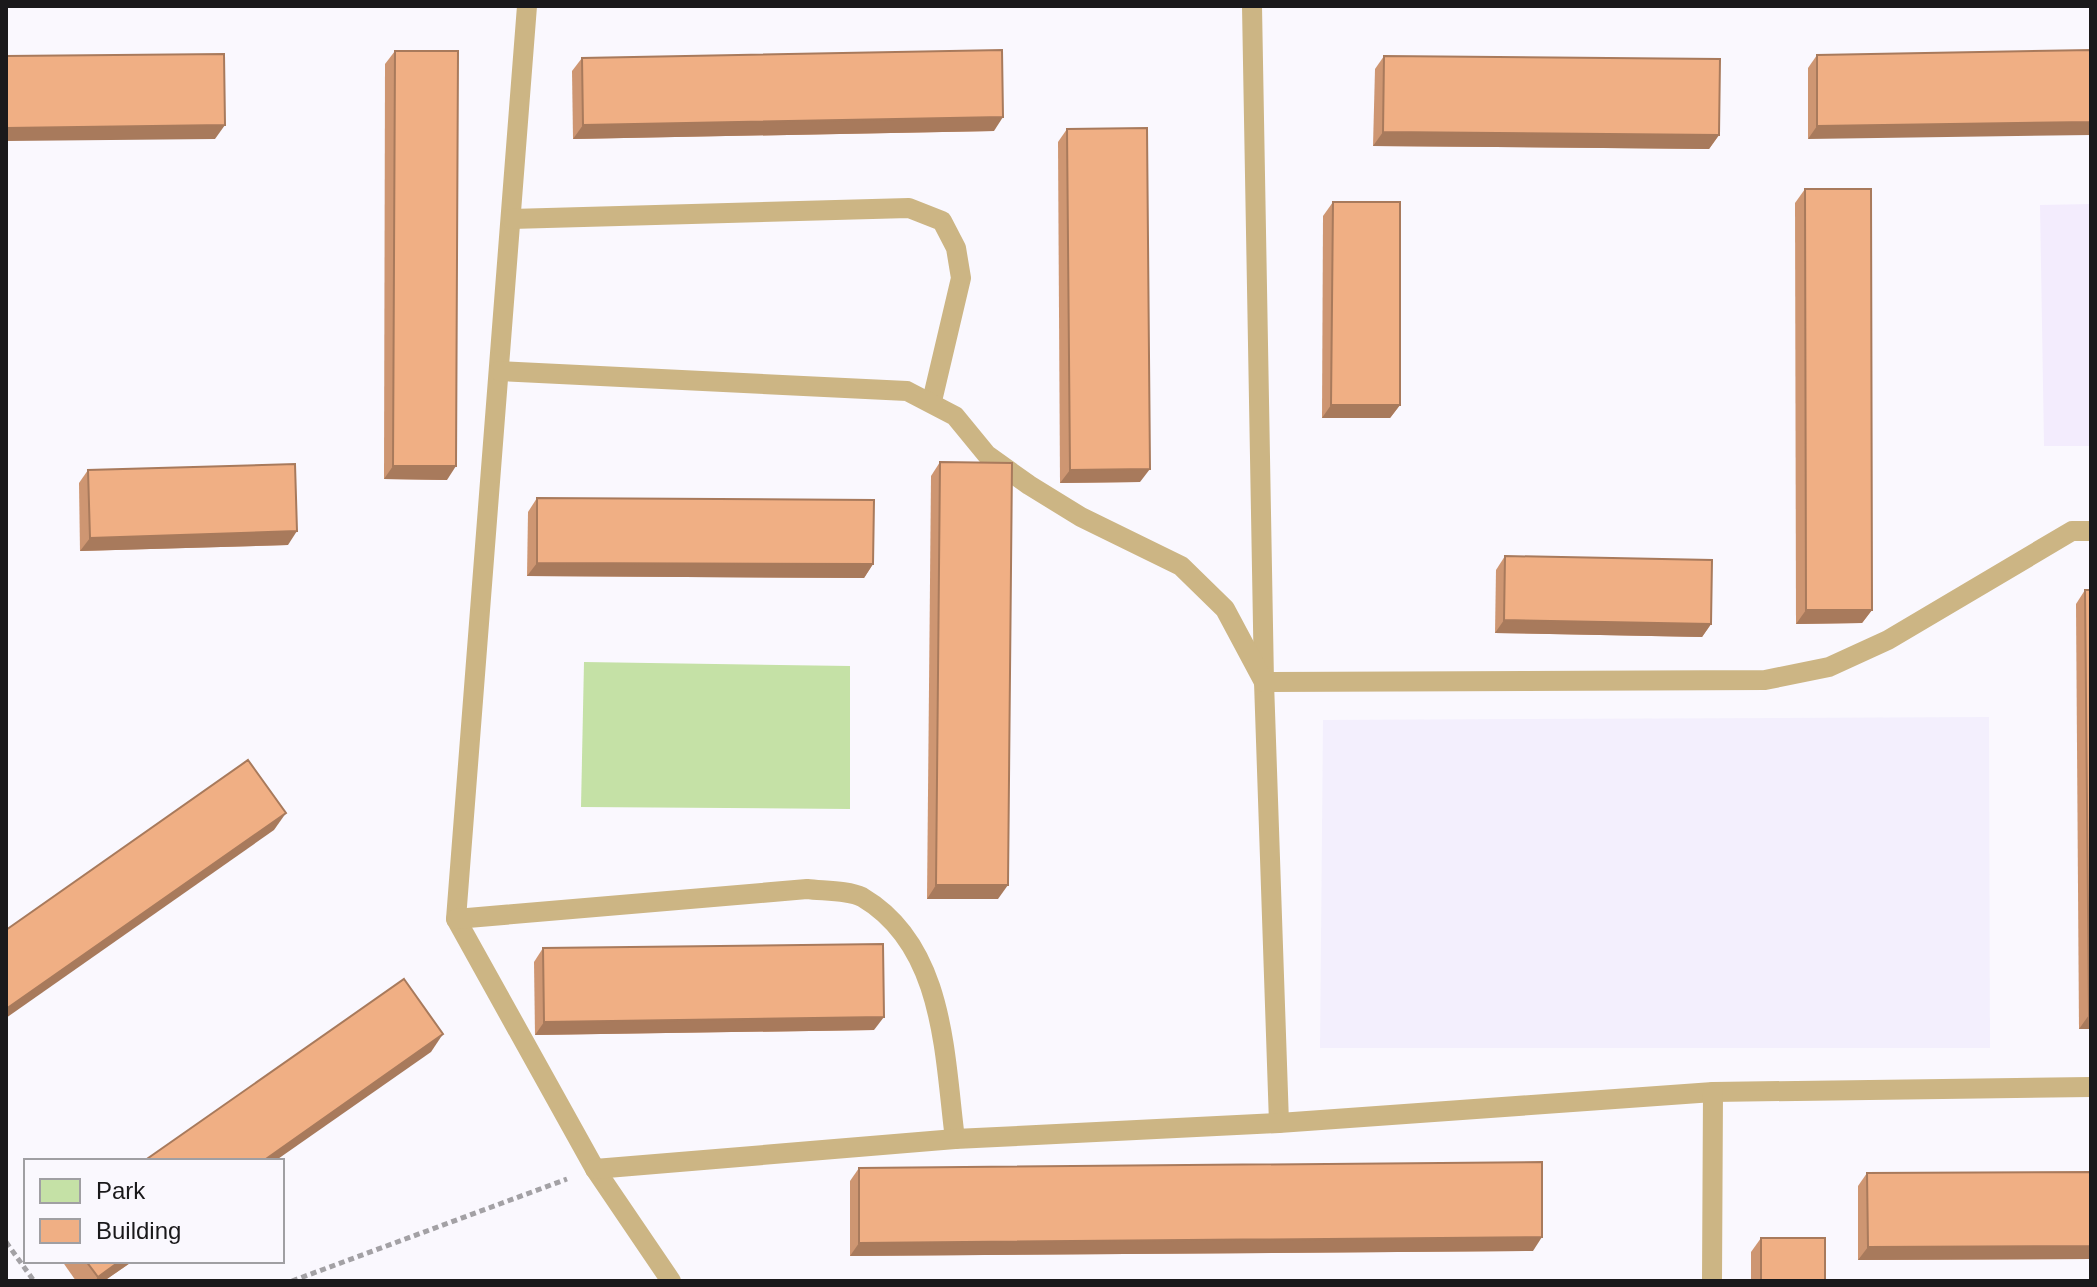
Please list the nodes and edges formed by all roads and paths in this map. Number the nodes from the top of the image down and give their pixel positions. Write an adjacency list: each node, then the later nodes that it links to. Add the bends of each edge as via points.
1 (527, 6): 3 (lane)
2 (1252, 6): 7 (lane)
3 (511, 219): 4 (lane); 5 (lane, via 909,208 942,221 956,248 961,278)
4 (499, 371): 5 (lane, via 907,391); 8 (lane)
5 (932, 401): 7 (lane, via 955,416 987,455 1029,485 1181,566 1225,609)
6 (2091, 531): 7 (lane, via 2072,531 1888,640 1829,667 1765,680)
7 (1264, 682): 11 (lane)
8 (456, 919): 12 (lane, via 807,889 859,896 905,933 938,1003); 13 (lane)
9 (2091, 1087): 10 (lane)
10 (1713, 1092): 11 (lane); 18 (lane)
11 (1279, 1123): 12 (lane)
12 (955, 1139): 13 (lane)
13 (595, 1169): 16 (path); 17 (lane)
14 (6, 1242): 15 (path)
15 (34, 1281)
16 (292, 1281)
17 (671, 1281)
18 (1712, 1281)

